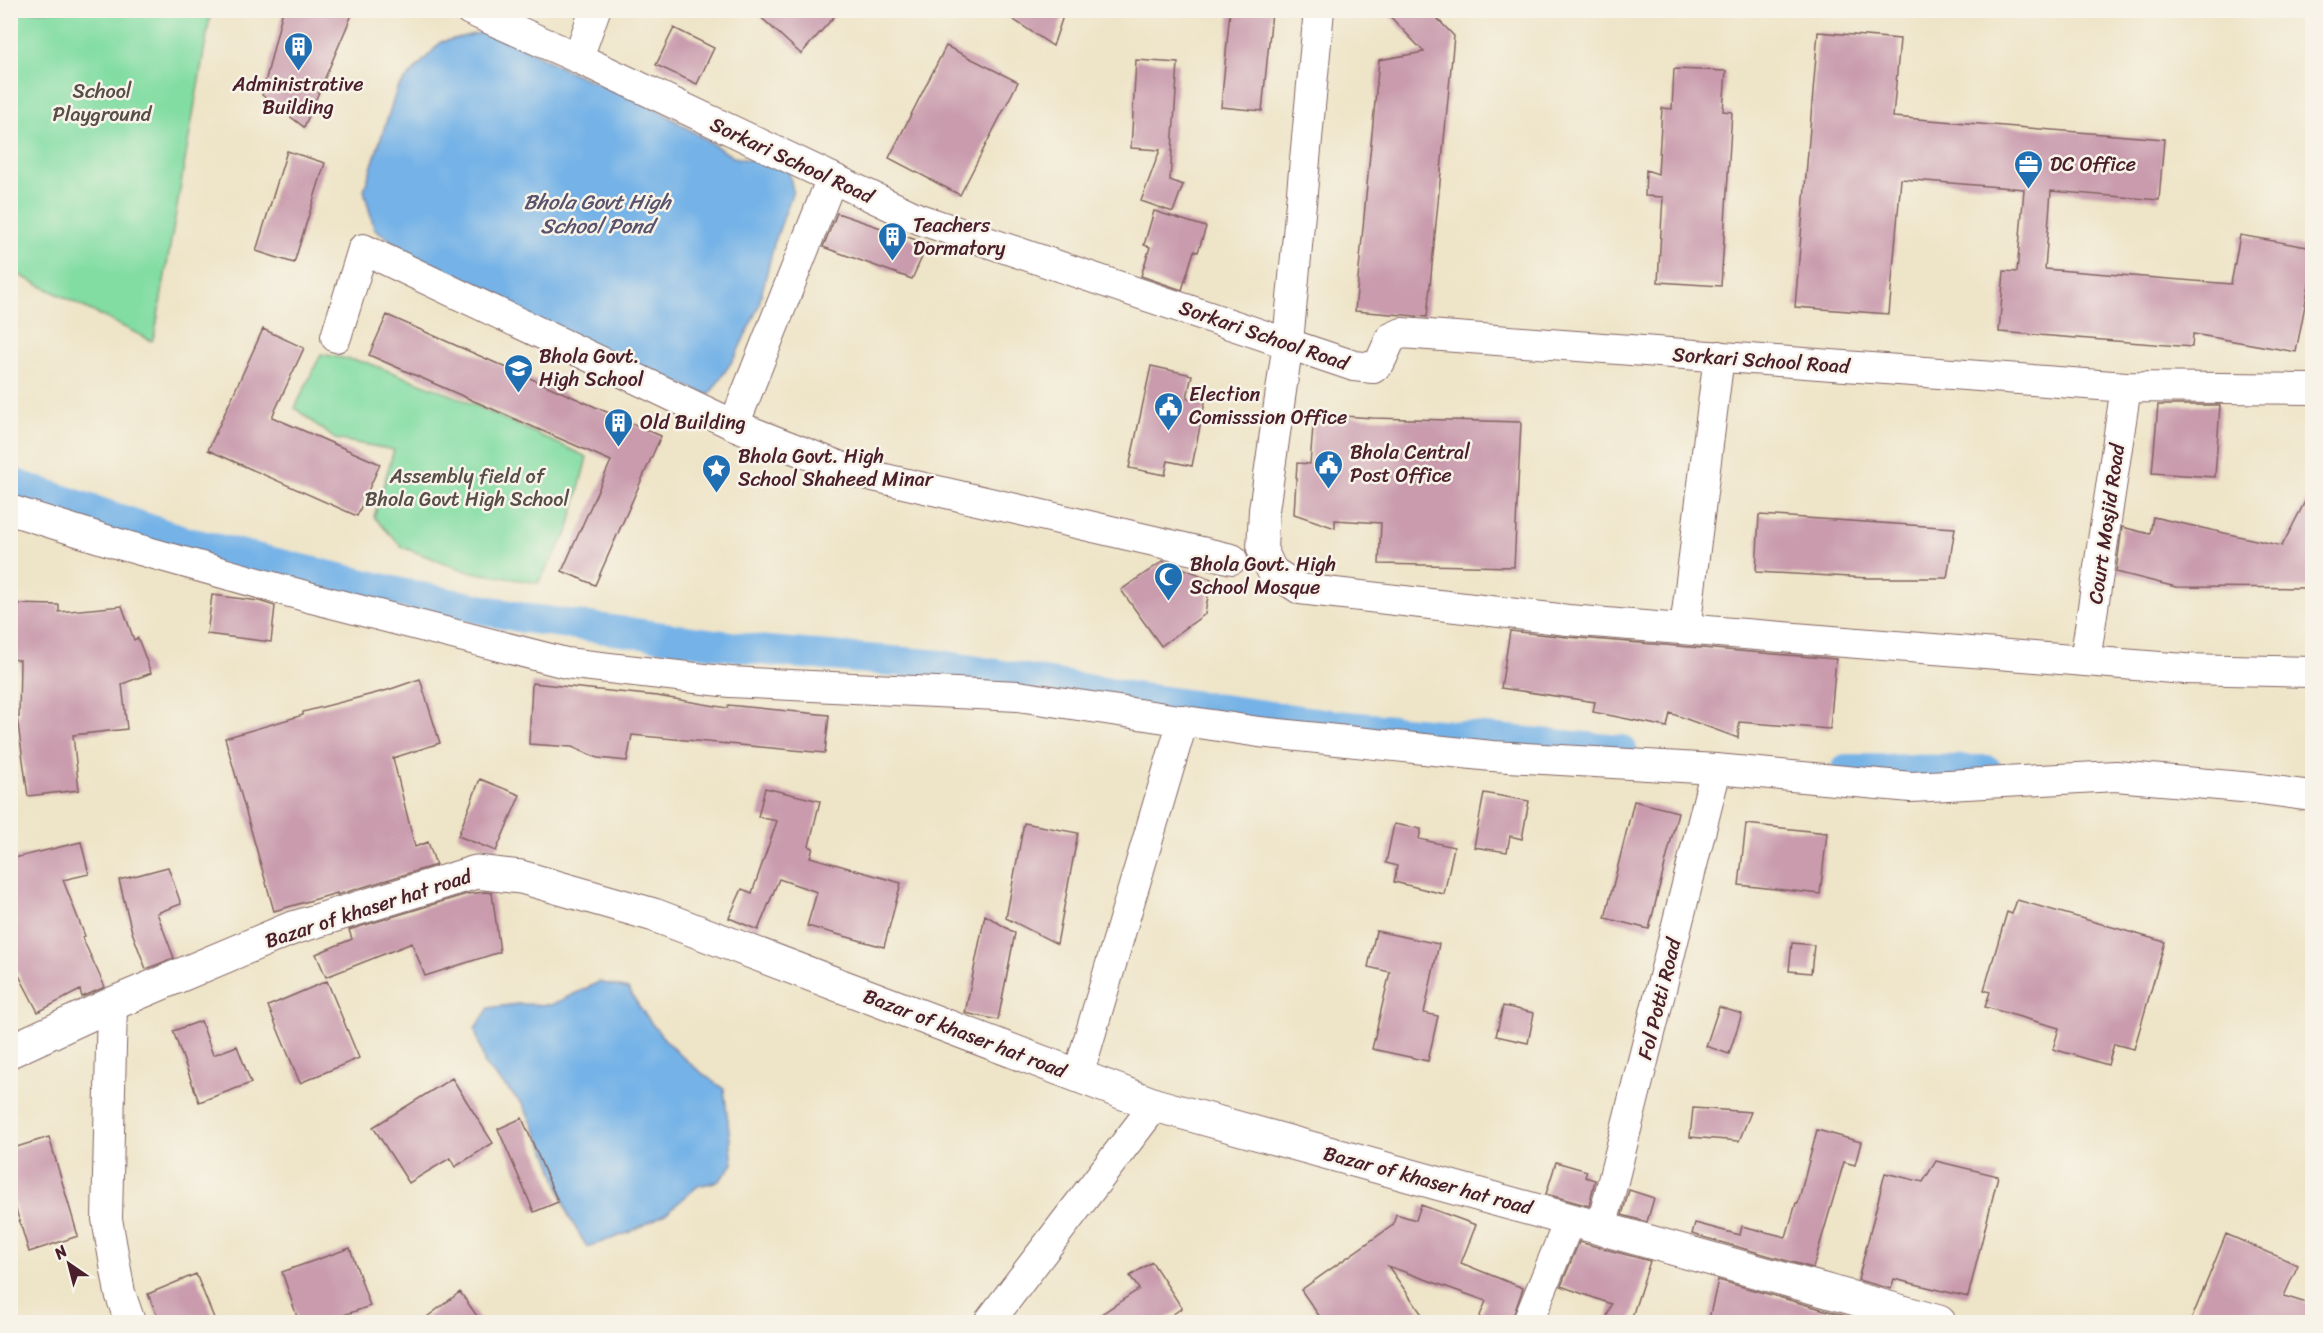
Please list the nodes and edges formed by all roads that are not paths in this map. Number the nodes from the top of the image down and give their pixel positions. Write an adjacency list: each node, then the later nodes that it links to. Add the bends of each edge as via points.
1 (470, 10): 4 (street, Sorkari School Road)
2 (595, 10): 4 (street)
3 (1319, 10): 7 (street)
4 (578, 58): 5 (street, Sorkari School Road)
5 (832, 178): 7 (street, Sorkari School Road, via 919,219); 11 (street)
6 (336, 337): 11 (street, via 363,249)
7 (1288, 342): 8 (street, Sorkari School Road, via 1354,366 1373,368 1380,362 1390,338 1401,333); 14 (street, via 1264,510 1262,549 1272,571 1300,589 1556,619)
8 (1719, 357): 9 (street, Sorkari School Road); 14 (street)
9 (2126, 387): 10 (street, Sorkari School Road); 15 (street, Court Mosjid Road)
10 (2313, 389)
11 (734, 424): 13 (street, via 851,471)
12 (10, 510): 17 (street, via 312,598 566,663 730,682 1018,696)
13 (1232, 559)
14 (1685, 629): 15 (street)
15 (2085, 662): 16 (street)
16 (2313, 672)
17 (1184, 720): 18 (street, via 1259,732 1492,756); 22 (street)
18 (1716, 769): 19 (street, via 1911,787 2116,776); 25 (street, Fol Potti Road)
19 (2313, 796)
20 (112, 1004): 21 (main road, Bazar of khaser hat road); 22 (main road, Bazar of khaser hat road, via 290,929 476,872 521,877 654,915); 26 (street, via 107,1219 120,1293)
21 (10, 1051)
22 (1078, 1076): 23 (main road, Bazar of khaser hat road)
23 (1155, 1105): 24 (main road, Bazar of khaser hat road); 27 (street)
24 (1570, 1219): 25 (main road, Bazar of khaser hat road); 28 (street)
25 (1601, 1229): 29 (main road, Bazar of khaser hat road)
26 (130, 1323)
27 (989, 1323)
28 (1528, 1323)
29 (1939, 1323)

